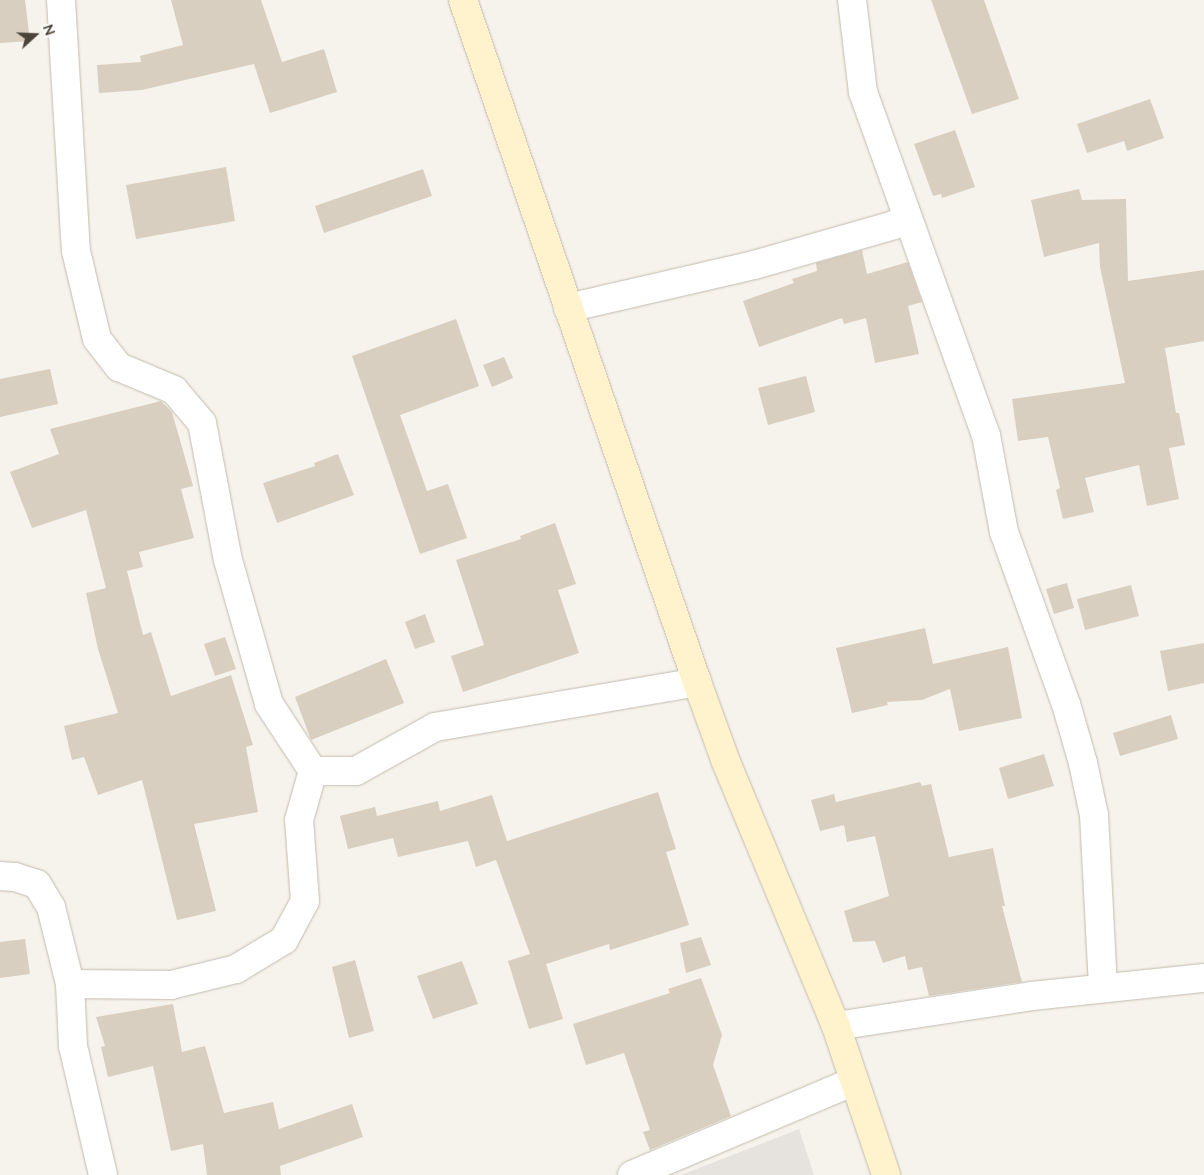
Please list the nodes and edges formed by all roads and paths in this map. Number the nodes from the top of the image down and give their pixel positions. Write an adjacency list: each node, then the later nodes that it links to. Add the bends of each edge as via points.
1 (61, 0): 7 (street, via 76,251 97,338 119,367 174,390 202,423 228,560 269,704)
2 (463, 0): 5 (street)
3 (852, 0): 4 (street, via 862,92)
4 (907, 217): 5 (street, via 894,225 754,265); 11 (street, via 986,435 1004,532 1084,763 1094,815)
5 (568, 308): 6 (street)
6 (697, 682): 7 (street, via 435,726 356,771); 12 (street, via 726,762)
7 (313, 771): 10 (street, via 299,820 305,901 284,940 236,969 171,985)
8 (0, 876): 10 (street, via 37,884 51,907)
9 (1204, 978): 11 (street)
10 (70, 984): 14 (street, via 73,1046)
11 (1103, 988): 12 (street)
12 (836, 1026): 13 (street)
13 (854, 1081): 15 (street); 16 (street)
14 (103, 1175)
15 (632, 1175)
16 (886, 1175)

